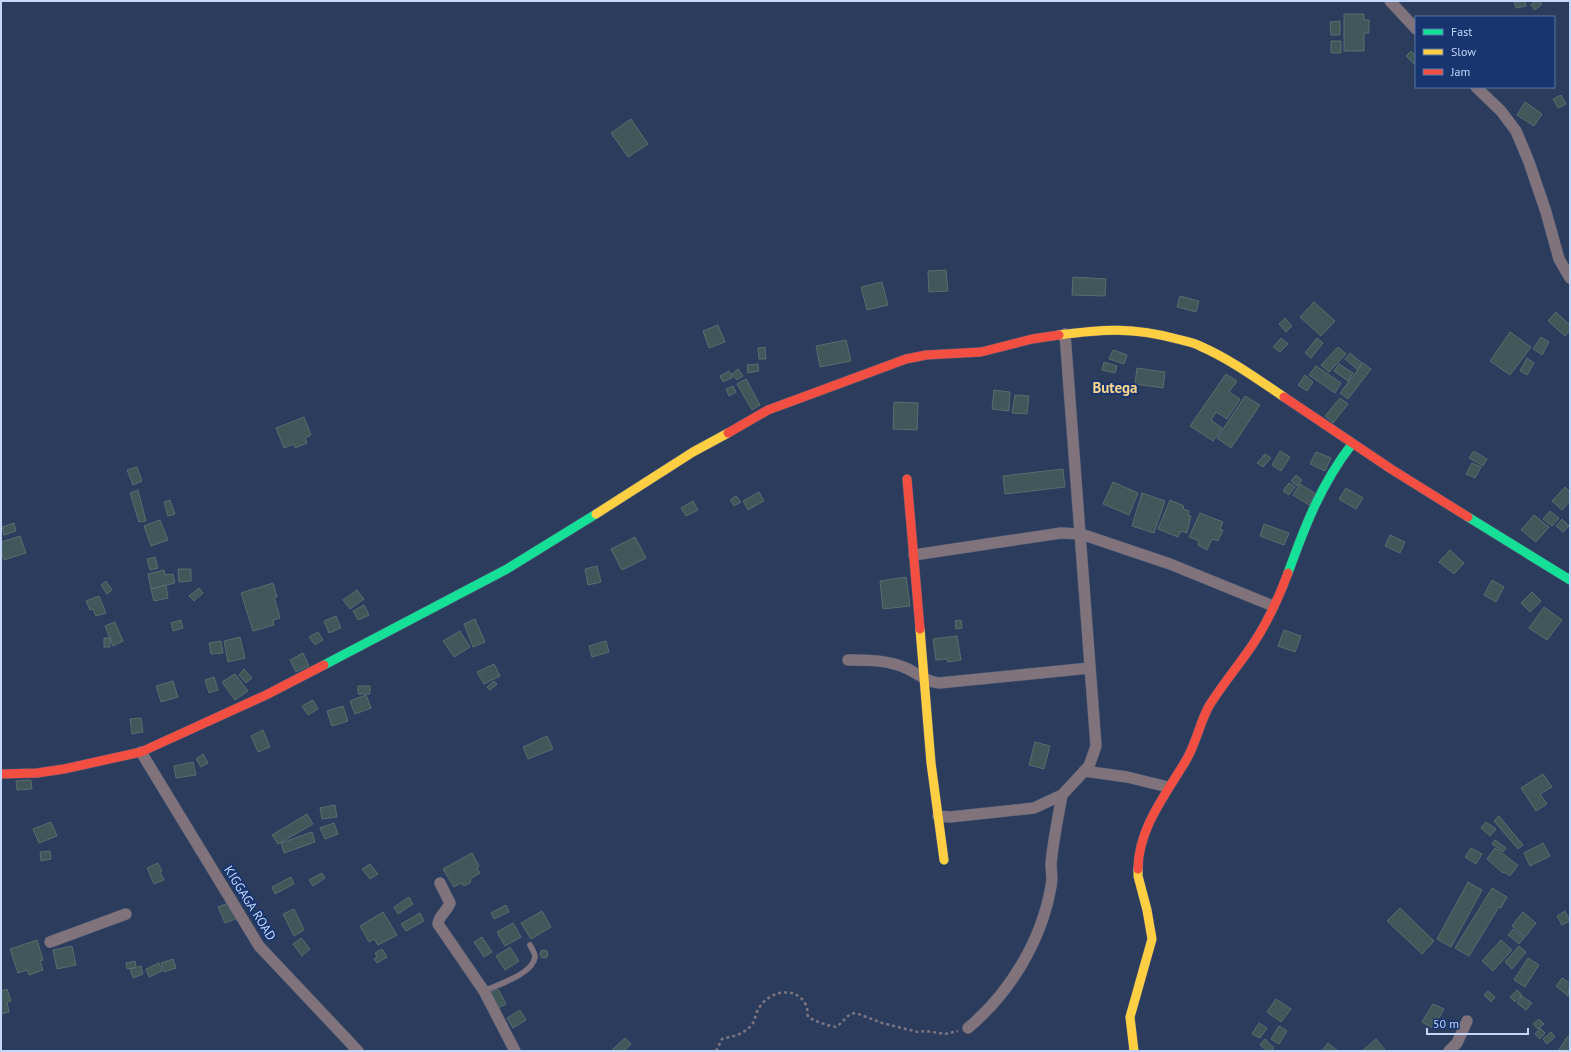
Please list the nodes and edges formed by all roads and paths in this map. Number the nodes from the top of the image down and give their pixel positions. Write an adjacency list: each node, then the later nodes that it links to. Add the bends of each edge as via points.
1 (1390, 1): 2 (street)
2 (1415, 28)
3 (1477, 88): 4 (street, via 1501,111 1516,131 1534,176 1559,259)
4 (1570, 278)
5 (1066, 334): 6 (street, via 1124,329 1178,338 1199,345 1228,360); 8 (street); 15 (street, via 981,352 926,355 906,359 768,410 693,452 507,569 266,695)
6 (1352, 444): 10 (street); 11 (street, via 1334,467 1310,514)
7 (907, 479): 9 (street)
8 (1081, 534): 9 (street, via 1061,533); 11 (street, via 1170,564); 13 (street)
9 (914, 556): 14 (street)
10 (1570, 580)
11 (1273, 606): 18 (street, via 1254,642 1209,708 1186,761)
12 (848, 660): 14 (street, via 883,661)
13 (1090, 668): 14 (street, via 939,683 930,682); 16 (street, via 1096,746 1089,766)
14 (924, 677): 20 (street)
15 (142, 752): 17 (street, via 64,769); 29 (street, KIGGAGA ROAD, via 259,946)
16 (1084, 771): 18 (street, via 1127,777); 19 (street)
17 (1, 774)
18 (1168, 787): 32 (street, via 1147,829 1138,857 1138,876 1152,939 1130,1017)
19 (1062, 795): 20 (street, via 1034,808); 28 (street, via 1054,835 1052,885 1032,947 1010,982 985,1014)
20 (938, 816): 21 (street)
21 (944, 860)
22 (440, 883): 26 (street, via 450,903 447,911 439,918 438,924)
23 (126, 914): 24 (street)
24 (50, 942)
25 (530, 945): 26 (lane, via 535,955 533,964 522,974)
26 (484, 991): 30 (street)
27 (1467, 1021): 33 (street, via 1457,1043)
28 (968, 1028): 31 (path, via 938,1034 882,1022 856,1013 846,1017 836,1027 826,1022 816,1022 808,1017 807,1006 802,999 796,994 782,992 769,998 758,1009 751,1027 735,1036 722,1039)
29 (358, 1051)
30 (515, 1051)
31 (716, 1051)
32 (1134, 1051)
33 (1449, 1051)

